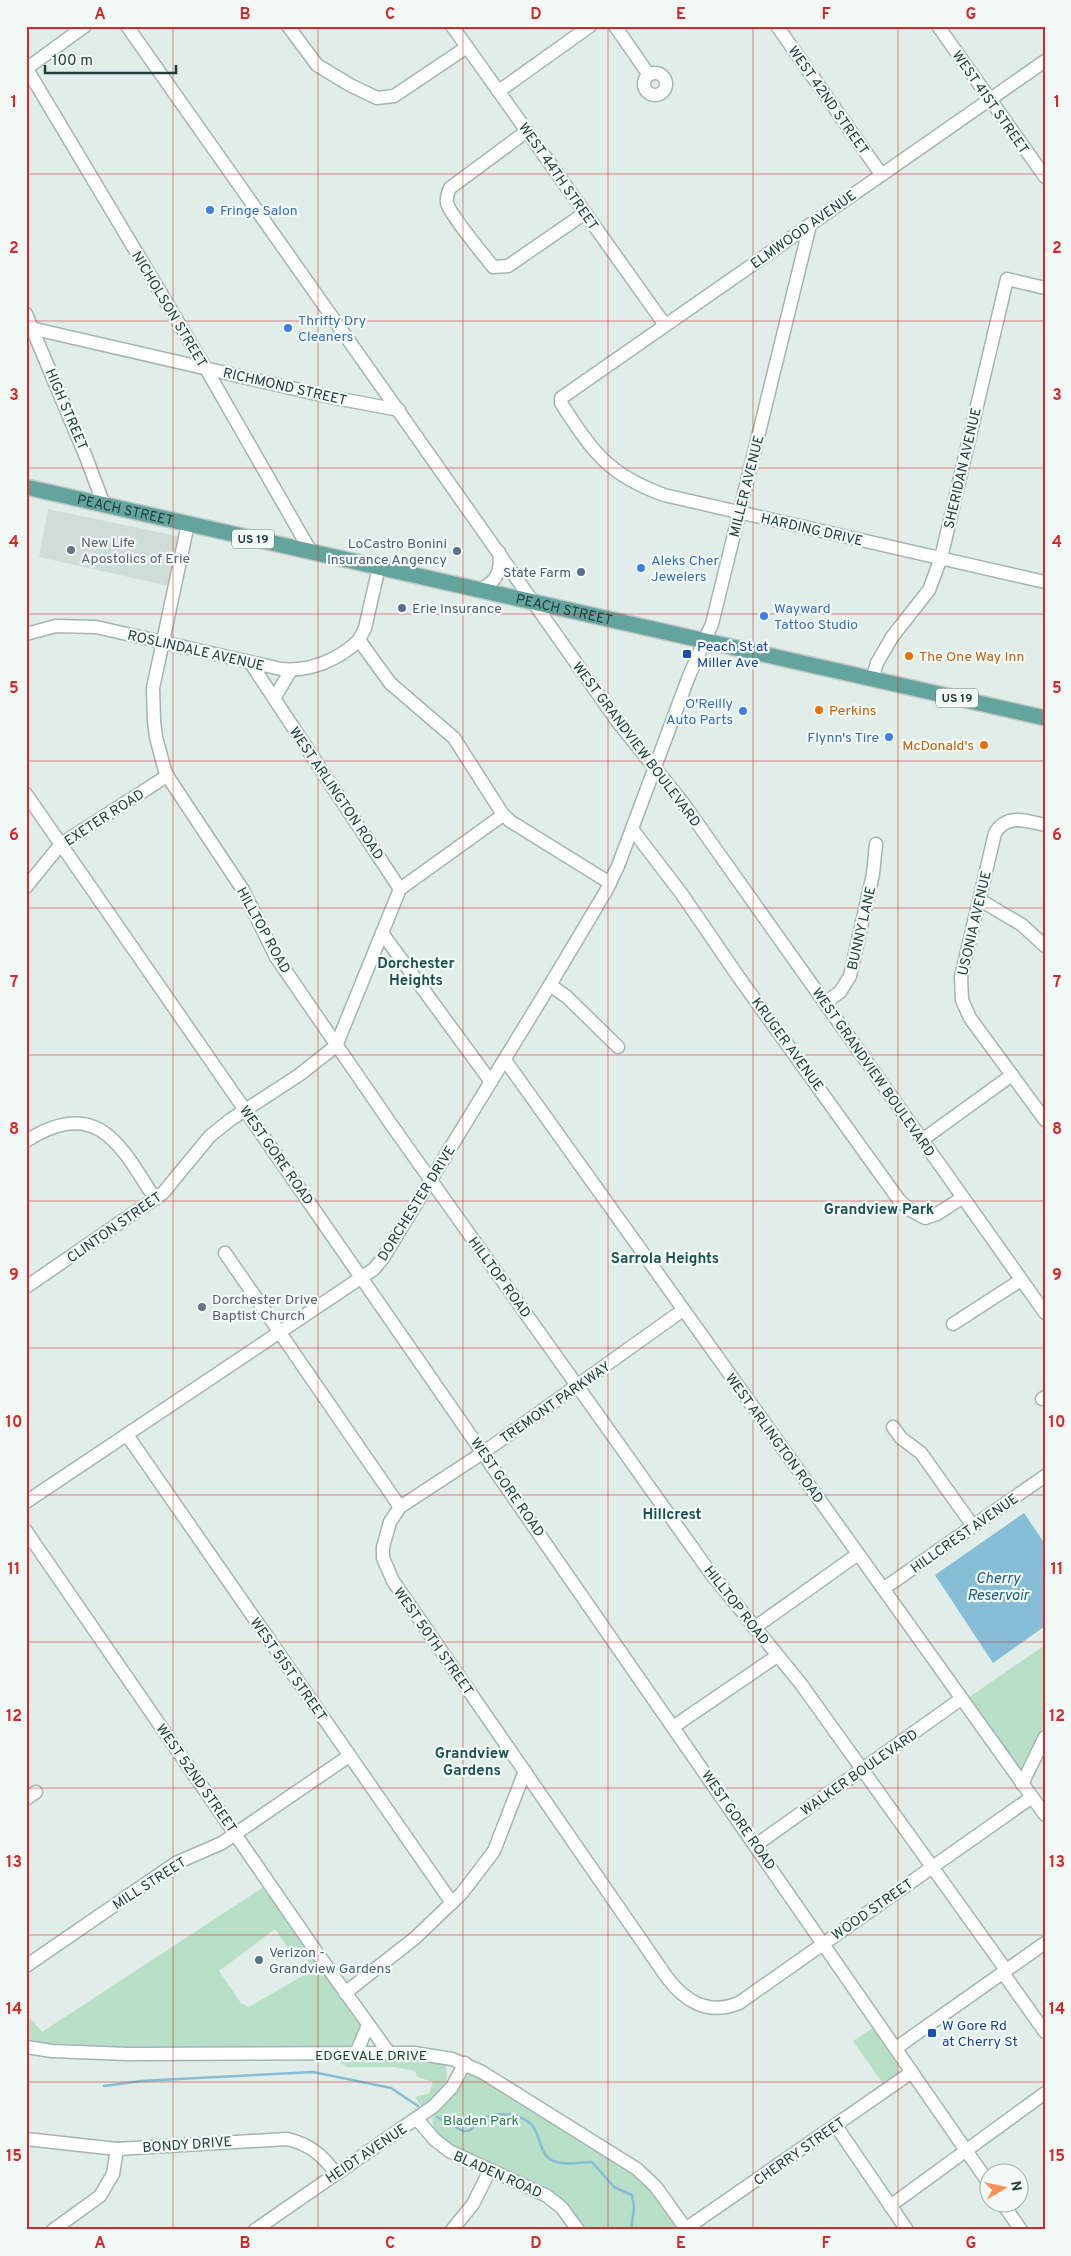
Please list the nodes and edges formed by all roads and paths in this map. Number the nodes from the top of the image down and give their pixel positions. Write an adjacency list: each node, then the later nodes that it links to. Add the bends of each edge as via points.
1 (85, 26): 11 (street)
2 (127, 26): 26 (street, WEST GRANDVIEW BOULEVARD)
3 (288, 26): 9 (street, via 317,65 374,97 394,96)
4 (452, 26): 9 (street, WEST 44TH STREET)
5 (590, 26): 13 (street)
6 (615, 26): 12 (street)
7 (776, 26): 16 (street, WEST 42ND STREET)
8 (938, 26): 14 (street, WEST 41ST STREET)
9 (467, 47): 13 (street, WEST 44TH STREET)
10 (1045, 60): 14 (street, ELMWOOD AVENUE)
11 (26, 69): 24 (street, NICHOLSON STREET)
12 (649, 75)
13 (499, 91): 15 (street, WEST 44TH STREET)
14 (989, 100): 16 (street, ELMWOOD AVENUE); 17 (street, WEST 41ST STREET)
15 (528, 131): 18 (street, WEST 44TH STREET); 18 (street, via 450,188 446,199 448,205 493,267 508,266)
16 (881, 174): 19 (street, ELMWOOD AVENUE)
17 (1045, 177)
18 (585, 213): 22 (street, WEST 44TH STREET)
19 (810, 225): 22 (street, ELMWOOD AVENUE); 29 (street, MILLER AVENUE)
20 (1045, 288): 33 (street, SHERIDAN AVENUE, via 1007,279)
21 (26, 314): 23 (street, HIGH STREET)
22 (665, 325): 25 (street, ELMWOOD AVENUE)
23 (30, 328): 24 (street, RICHMOND STREET); 28 (street, HIGH STREET)
24 (205, 367): 26 (street, RICHMOND STREET); 31 (street, NICHOLSON STREET)
25 (561, 398): 29 (street, HARDING DRIVE, via 561,404 600,458 622,476 664,495)
26 (398, 410): 32 (street, WEST GRANDVIEW BOULEVARD)
27 (26, 488): 28 (main road, PEACH STREET / US 19)
28 (104, 505): 30 (main road, PEACH STREET / US 19)
29 (740, 513): 33 (street, HARDING DRIVE); 40 (street, MILLER AVENUE, via 712,624)
30 (188, 524): 31 (main road, PEACH STREET / US 19); 41 (street, HILLTOP ROAD)
31 (311, 552): 34 (main road, PEACH STREET / US 19)
32 (499, 552): 36 (street, via 501,567 496,578); 37 (street, WEST GRANDVIEW BOULEVARD)
33 (941, 558): 35 (street, HARDING DRIVE); 44 (street, SHERIDAN AVENUE, via 929,590 887,645)
34 (379, 567): 36 (main road, PEACH STREET / US 19); 39 (street, via 365,628)
35 (1045, 582)
36 (479, 590): 37 (main road, PEACH STREET / US 19)
37 (535, 602): 40 (main road, PEACH STREET / US 19); 47 (street, WEST GRANDVIEW BOULEVARD, via 624,731)
38 (26, 634): 41 (street, ROSLINDALE AVENUE, via 56,626 91,626)
39 (359, 640): 43 (street, ROSLINDALE AVENUE, via 320,664); 50 (street, via 390,683 454,738)
40 (704, 641): 44 (main road, PEACH STREET / US 19); 47 (street, MILLER AVENUE)
41 (163, 642): 42 (street, ROSLINDALE AVENUE); 48 (street, HILLTOP ROAD, via 153,701 156,737)
42 (250, 662): 43 (street, ROSLINDALE AVENUE); 45 (street, WEST ARLINGTON ROAD)
43 (291, 670): 45 (street)
44 (872, 679): 46 (main road, PEACH STREET / US 19)
45 (275, 697): 57 (street, WEST ARLINGTON ROAD)
46 (1045, 718)
47 (655, 769): 52 (street, DORCHESTER DRIVE); 62 (street, WEST GRANDVIEW BOULEVARD)
48 (168, 776): 53 (street, EXETER ROAD); 63 (street, HILLTOP ROAD, via 243,890 276,957)
49 (26, 794): 53 (street, WEST GORE ROAD)
50 (503, 814): 55 (street); 57 (street)
51 (1045, 825): 58 (street, USONIA AVENUE, via 1016,820 999,827 993,840)
52 (632, 829): 55 (street, DORCHESTER DRIVE); 73 (street, KRUGER AVENUE, via 682,893 899,1200 925,1218)
53 (62, 844): 56 (street, EXETER ROAD); 68 (street, WEST GORE ROAD)
54 (876, 844): 62 (street, BUNNY LANE, via 873,874 850,976 840,992)
55 (610, 882): 61 (street, DORCHESTER DRIVE)
56 (26, 887)
57 (400, 889): 59 (street, CLINTON STREET)
58 (980, 900): 60 (street, via 1022,925); 66 (street, USONIA AVENUE, via 961,978 962,1000 970,1018)
59 (382, 933): 63 (street, CLINTON STREET); 67 (street)
60 (1045, 946)
61 (550, 985): 64 (street); 65 (street, DORCHESTER DRIVE)
62 (826, 1002): 70 (street, WEST GRANDVIEW BOULEVARD)
63 (336, 1046): 68 (street, CLINTON STREET); 72 (street, HILLTOP ROAD)
64 (618, 1047)
65 (505, 1060): 67 (street, DORCHESTER DRIVE); 79 (street, WEST ARLINGTON ROAD)
66 (1012, 1075): 69 (street, USONIA AVENUE); 70 (street)
67 (491, 1082): 72 (street, DORCHESTER DRIVE)
68 (246, 1110): 74 (street, CLINTON STREET, via 210,1136 172,1184); 76 (street, WEST GORE ROAD)
69 (1045, 1120)
70 (922, 1140): 73 (street, WEST GRANDVIEW BOULEVARD)
71 (26, 1141): 74 (street, via 63,1123 95,1127 114,1139)
72 (431, 1180): 76 (street, DORCHESTER DRIVE, via 383,1258); 83 (street, HILLTOP ROAD)
73 (962, 1198): 77 (street, WEST GRANDVIEW BOULEVARD)
74 (155, 1199): 78 (street, CLINTON STREET)
75 (225, 1253): 82 (street)
76 (363, 1277): 82 (street, DORCHESTER DRIVE); 86 (street, WEST GORE ROAD)
77 (1021, 1280): 80 (street, WEST GRANDVIEW BOULEVARD); 81 (street)
78 (26, 1287)
79 (683, 1310): 83 (street, TREMONT PARKWAY); 92 (street, WEST ARLINGTON ROAD)
80 (1045, 1312)
81 (953, 1324)
82 (279, 1332): 85 (street, DORCHESTER DRIVE); 89 (street)
83 (578, 1386): 86 (street, TREMONT PARKWAY); 94 (street, HILLTOP ROAD, via 709,1571)
84 (893, 1427): 90 (street, via 901,1438 921,1453)
85 (127, 1435): 88 (street, DORCHESTER DRIVE); 99 (street, WEST 51ST STREET)
86 (484, 1452): 89 (street, TREMONT PARKWAY); 97 (street, WEST GORE ROAD)
87 (1045, 1476): 90 (street, HILLCREST AVENUE)
88 (26, 1502)
89 (400, 1508): 101 (street, WEST 50TH STREET, via 386,1535 384,1558 387,1570)
90 (973, 1526): 93 (street, HILLCREST AVENUE)
91 (26, 1531): 105 (street, WEST 52ND STREET)
92 (858, 1554): 93 (street, WEST ARLINGTON ROAD); 94 (street)
93 (884, 1589): 96 (street, WEST ARLINGTON ROAD)
94 (754, 1628): 95 (street, HILLTOP ROAD)
95 (777, 1656): 97 (street); 100 (street, HILLTOP ROAD)
96 (961, 1700): 100 (street, WALKER BOULEVARD); 102 (street, WEST ARLINGTON ROAD)
97 (674, 1728): 106 (street, WEST GORE ROAD)
98 (1045, 1737): 102 (street)
99 (348, 1756): 105 (street, MILL STREET); 108 (street, WEST 51ST STREET)
100 (863, 1769): 106 (street, WALKER BOULEVARD); 107 (street, HILLTOP ROAD)
101 (525, 1771): 108 (street, via 494,1850); 114 (street, WEST 50TH STREET, via 675,1989 692,2002)
102 (1022, 1784): 103 (street, WEST ARLINGTON ROAD)
103 (1032, 1797): 104 (street, WEST ARLINGTON ROAD); 107 (street, WOOD STREET)
104 (1045, 1815)
105 (235, 1833): 111 (street, MILL STREET, via 211,1849 176,1863); 113 (street, WEST 52ND STREET)
106 (756, 1845): 109 (street, WEST GORE ROAD)
107 (932, 1866): 109 (street, WOOD STREET); 112 (street, HILLTOP ROAD)
108 (452, 1903): 113 (street, via 415,1938)
109 (823, 1942): 114 (street, WOOD STREET, via 744,2000 727,2007); 118 (street, WEST GORE ROAD)
110 (1045, 1943): 112 (street)
111 (26, 1966)
112 (1005, 1971): 116 (street, HILLTOP ROAD); 118 (street)
113 (345, 1993): 115 (street, WEST 52ND STREET)
114 (708, 2008)
115 (368, 2025): 119 (street, WEST 52ND STREET); 120 (street)
116 (1045, 2032)
117 (26, 2047): 120 (street, EDGEVALE DRIVE, via 120,2053)
118 (896, 2048): 122 (street, WEST GORE ROAD)
119 (389, 2053): 120 (street, EDGEVALE DRIVE); 121 (street, EDGEVALE DRIVE, via 436,2055)
120 (356, 2054)
121 (465, 2064): 124 (street, HEIDT AVENUE, via 443,2098); 134 (street, EDGEVALE DRIVE, via 637,2169 656,2187)
122 (912, 2072): 125 (street, CHERRY STREET); 128 (street, WEST GORE ROAD)
123 (1045, 2093): 128 (street)
124 (417, 2119): 130 (street, BLADEN ROAD, via 445,2149); 131 (street, HEIDT AVENUE)
125 (836, 2126): 132 (street); 134 (street, CHERRY STREET)
126 (26, 2139): 127 (street, BONDY DRIVE)
127 (117, 2149): 131 (street, BONDY DRIVE, via 287,2139 319,2153); 135 (street, via 113,2174 100,2196)
128 (967, 2150): 129 (street, WEST GORE ROAD); 132 (street)
129 (978, 2167)
130 (490, 2170): 137 (street, via 472,2204); 138 (street, BLADEN ROAD, via 547,2196 562,2208)
131 (336, 2174): 136 (street, HEIDT AVENUE)
132 (890, 2206): 139 (street)
133 (1010, 2214): 140 (street)
134 (685, 2229)
135 (53, 2230)
136 (254, 2230)
137 (452, 2230)
138 (578, 2230)
139 (907, 2230)
140 (1021, 2230)

